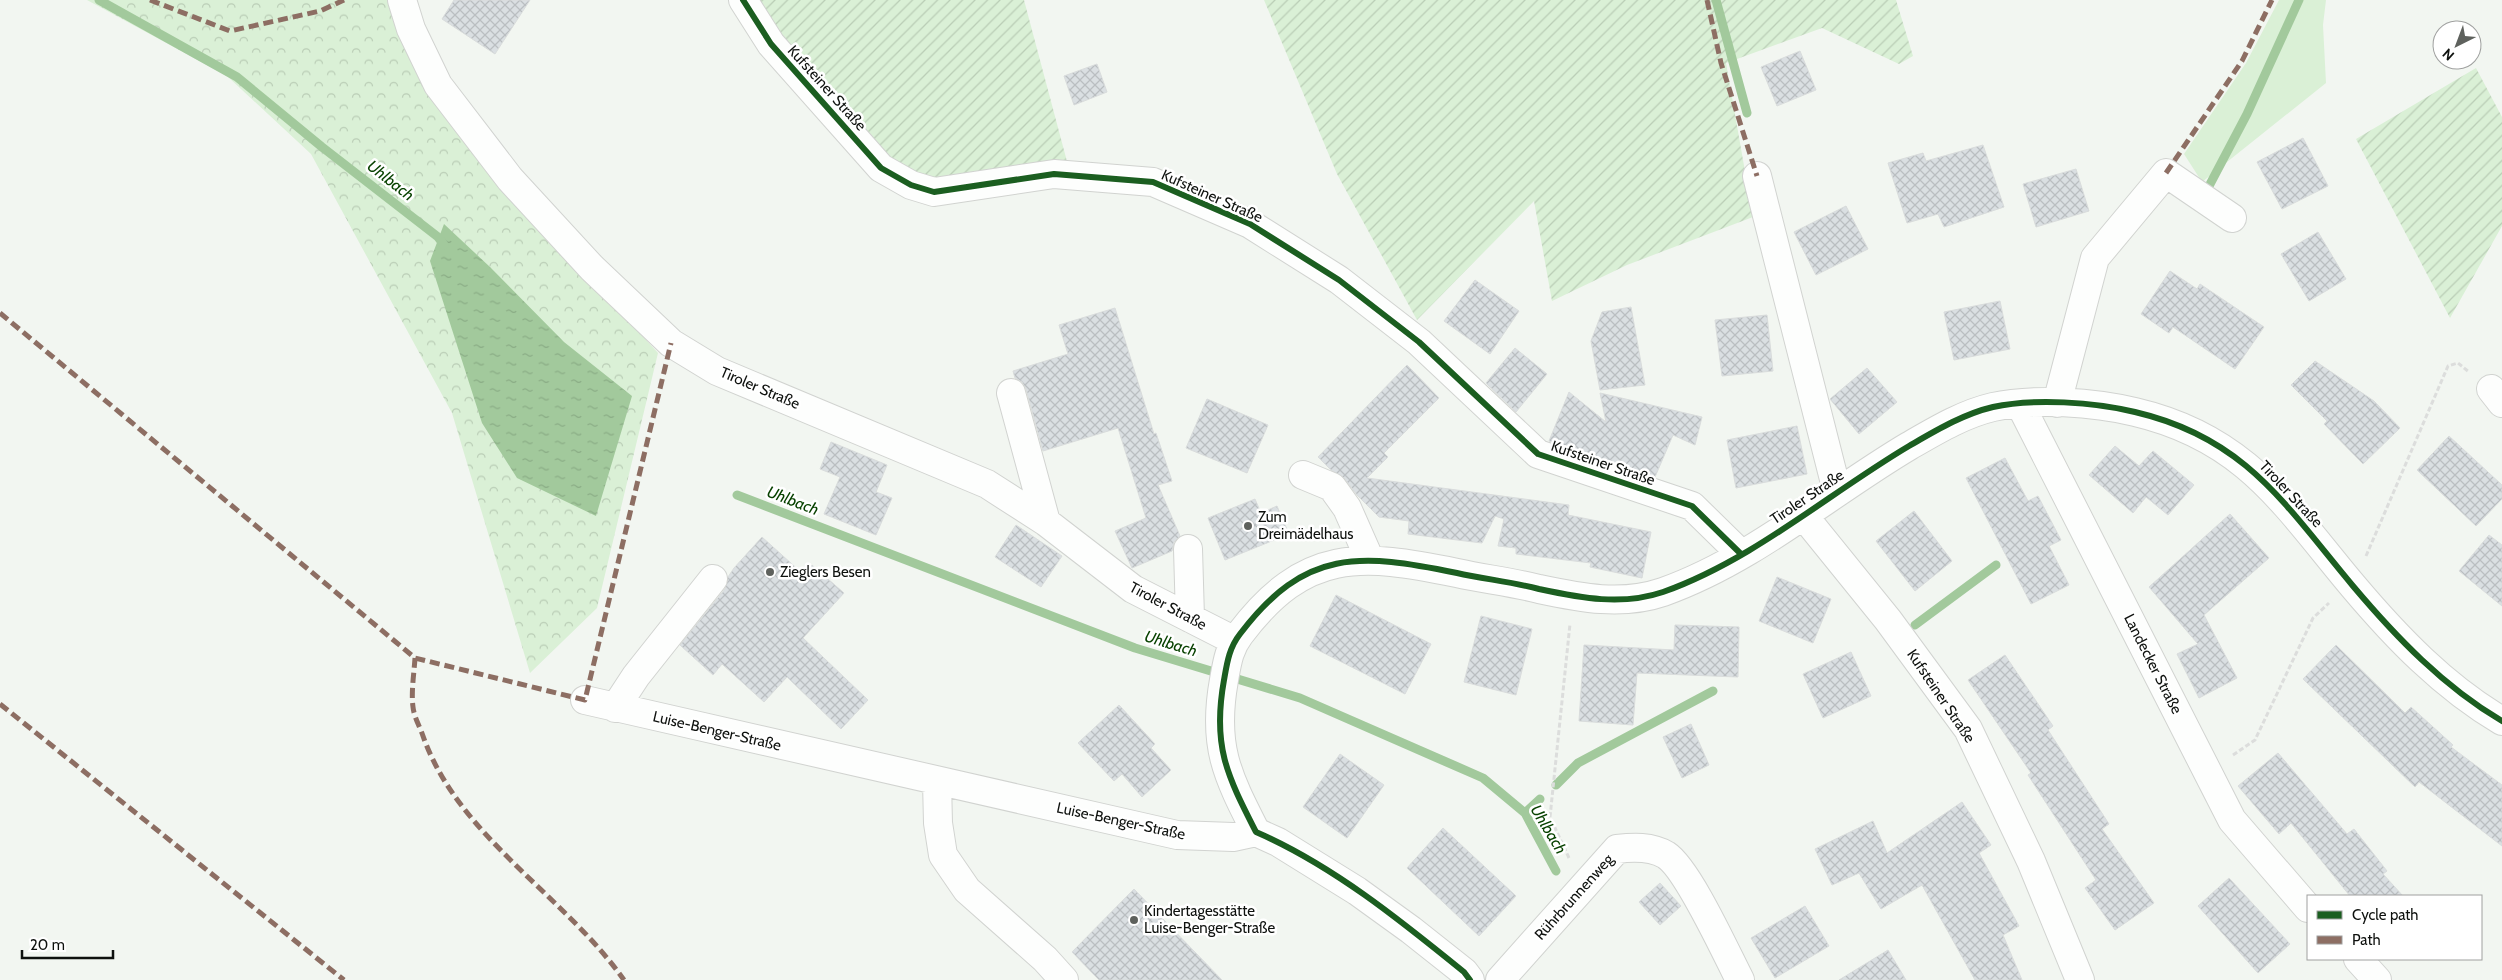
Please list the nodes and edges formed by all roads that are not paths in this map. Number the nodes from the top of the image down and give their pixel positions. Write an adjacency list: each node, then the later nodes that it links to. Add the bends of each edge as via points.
1 (402, 0): 11 (street, Tiroler Straße, via 438,85 510,179 592,268 671,343 718,371 987,484)
2 (743, 0): 13 (street, Kufsteiner Straße, via 771,44 881,168 911,185 934,192 1054,174 1153,182 1250,224 1339,280 1419,342 1538,454 1692,506)
3 (1757, 176): 9 (street, Tiroler Straße)
4 (2232, 218): 6 (street, via 2166,173 2095,258)
5 (1011, 393): 11 (street)
6 (2057, 403): 7 (street, Tiroler Straße); 20 (street, Tiroler Straße, via 2135,412 2176,424 2242,460 2294,512 2390,629 2458,690)
7 (2020, 404): 9 (street, Tiroler Straße, via 1992,407 1935,431); 23 (street, Landecker Straße, via 2232,820)
8 (1302, 475): 14 (street, via 1332,487 1347,508)
9 (1837, 491): 10 (street, Tiroler Straße)
10 (1804, 515): 13 (street, Tiroler Straße); 29 (street, Kufsteiner Straße, via 1888,620 1968,729 2031,861)
11 (1046, 522): 16 (street, Tiroler Straße, via 1133,589)
12 (1188, 549): 16 (street)
13 (1741, 554): 14 (street, Tiroler Straße, via 1686,582 1639,599 1615,600 1573,596 1410,563)
14 (1370, 560): 17 (street, Tiroler Straße, via 1348,561 1308,572 1286,586 1266,603)
15 (714, 579): 19 (street, via 636,676)
16 (1190, 618): 17 (street, Tiroler Straße)
17 (1231, 649): 22 (street, Tiroler Straße, via 1218,727 1225,766)
18 (585, 700): 19 (street, Luise-Benger-Straße)
19 (615, 708): 21 (street, Luise-Benger-Straße)
20 (2502, 721)
21 (937, 782): 22 (street, Luise-Benger-Straße, via 1177,835 1234,837); 25 (street, via 943,855 968,890)
22 (1256, 832): 26 (street, via 1357,891 1419,936)
23 (2307, 907)
24 (2359, 960): 30 (street)
25 (1064, 980)
26 (1470, 980)
27 (1500, 980): 28 (street, Rührbrunnenweg, via 1617,849 1641,848 1666,855 1682,871)
28 (1740, 980)
29 (2080, 980)
30 (2377, 980)

